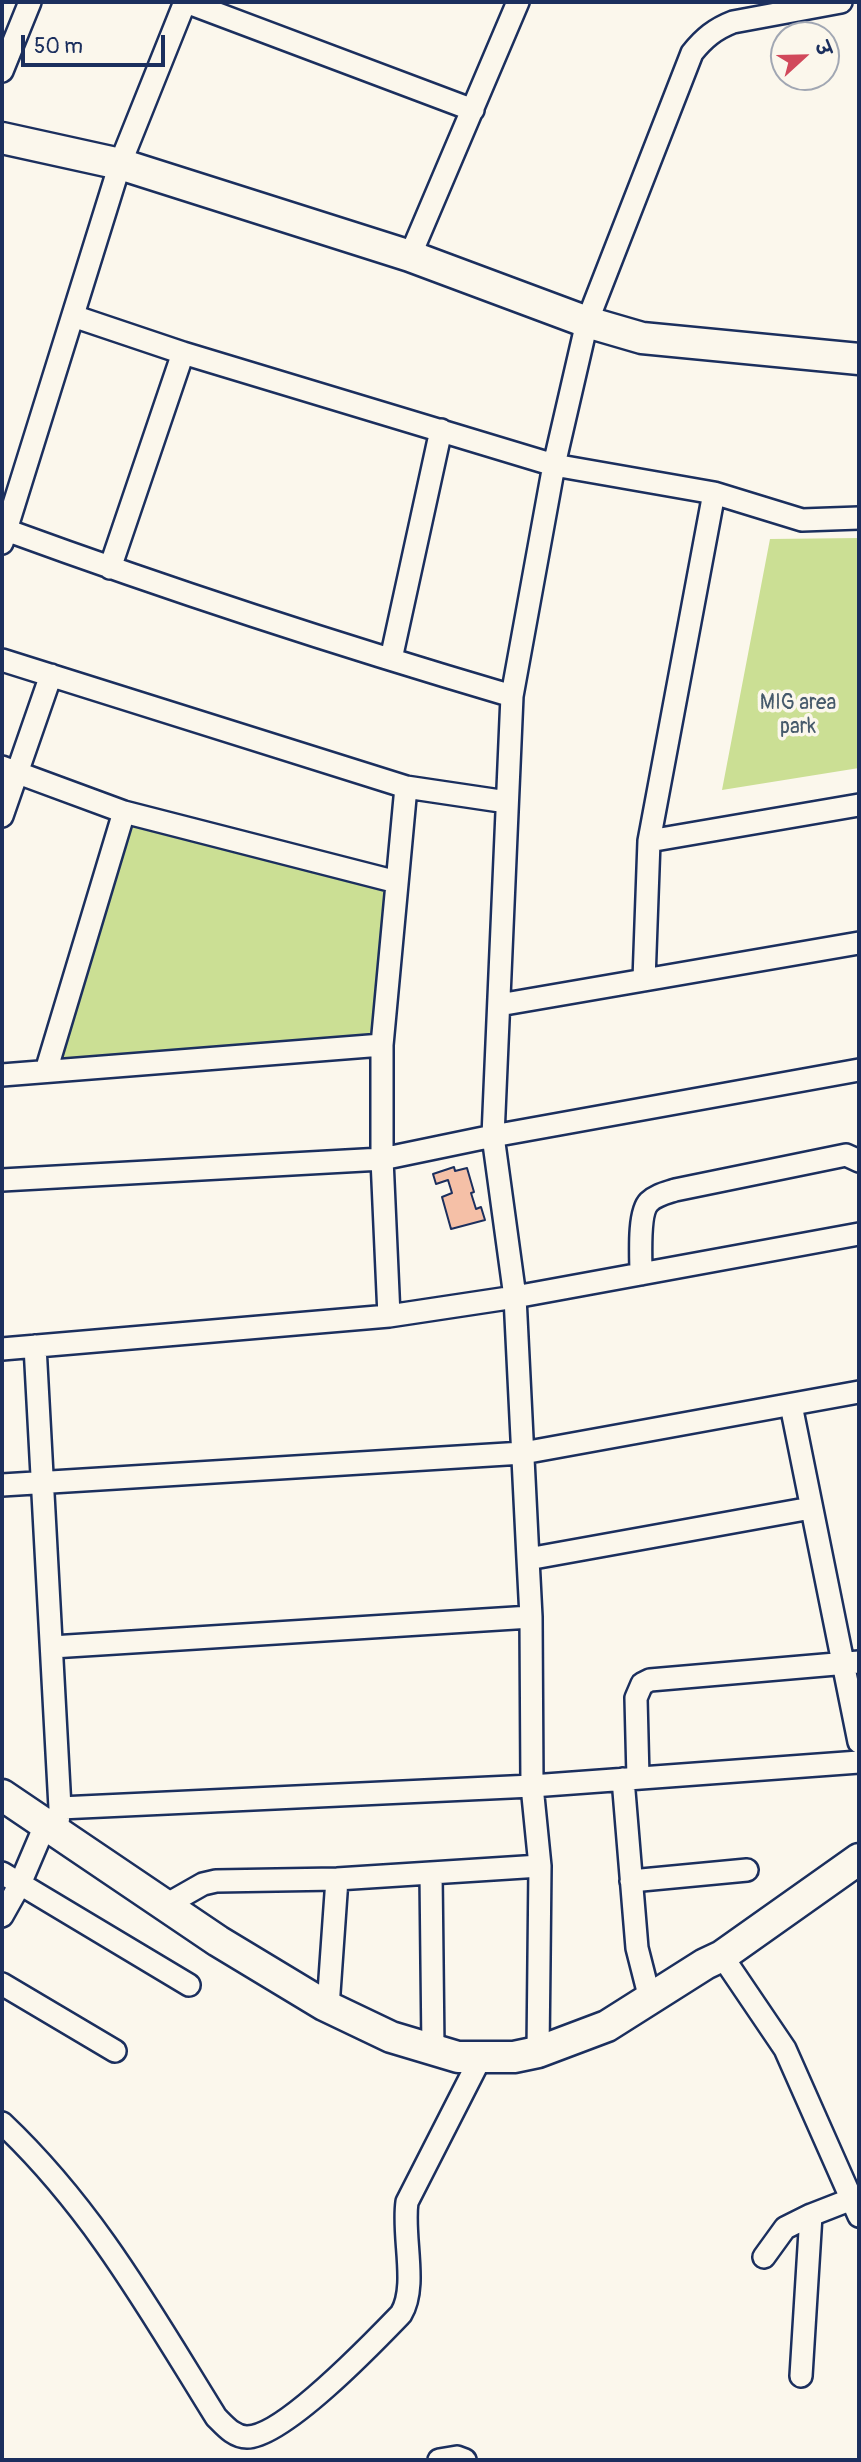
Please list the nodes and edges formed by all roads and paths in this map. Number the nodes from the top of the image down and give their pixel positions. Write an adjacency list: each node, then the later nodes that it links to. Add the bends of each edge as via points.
1 (30, 2): 5 (street)
2 (186, 2): 6 (street); 8 (street)
3 (518, 2): 6 (street)
4 (841, 2): 11 (street, via 733,22 701,41 692,53)
5 (2, 71)
6 (473, 110): 9 (street)
7 (2, 138): 8 (street)
8 (120, 164): 9 (street); 10 (street)
9 (410, 257): 11 (street)
10 (73, 316): 12 (street); 18 (street)
11 (587, 322): 13 (street, via 642,338); 15 (street)
12 (183, 353): 14 (street); 19 (street)
13 (859, 359)
14 (441, 430): 15 (street); 20 (street)
15 (554, 465): 16 (street); 23 (street)
16 (714, 493): 17 (street, via 802,520); 30 (street)
17 (859, 518)
18 (4, 537): 19 (street)
19 (110, 568): 20 (street)
20 (391, 659): 23 (street)
21 (2, 660): 22 (street)
22 (51, 676): 24 (street); 25 (street)
23 (512, 696): 26 (street)
24 (9, 770): 28 (street); 29 (street)
25 (405, 787): 26 (street); 31 (street)
26 (507, 802): 34 (street)
27 (859, 804): 30 (street)
28 (124, 812): 31 (street); 37 (street)
29 (2, 816)
30 (649, 841): 33 (street)
31 (397, 882): 35 (street)
32 (859, 943): 33 (street)
33 (644, 980): 34 (street)
34 (499, 1005): 39 (street)
35 (383, 1045): 37 (street); 40 (street)
36 (859, 1070): 39 (street)
37 (47, 1071): 38 (street)
38 (2, 1075)
39 (493, 1136): 40 (street); 45 (street)
40 (382, 1159): 42 (street); 46 (street)
41 (859, 1161): 44 (street, via 846,1155 675,1190 652,1199 643,1215)
42 (2, 1180)
43 (859, 1234): 44 (street)
44 (641, 1274): 45 (street)
45 (515, 1297): 46 (street); 51 (street)
46 (389, 1316): 47 (street)
47 (35, 1346): 48 (street); 52 (street)
48 (2, 1349)
49 (859, 1392): 50 (street)
50 (792, 1405): 51 (street); 54 (street)
51 (523, 1453): 52 (street); 55 (street)
52 (43, 1482): 53 (street); 57 (street)
53 (2, 1485)
54 (811, 1508): 55 (street); 58 (street)
55 (528, 1559): 56 (street)
56 (531, 1617): 57 (street); 62 (street)
57 (51, 1647): 64 (street)
58 (851, 1663): 59 (street); 61 (street, via 659,1678 642,1684 635,1698)
59 (859, 1742)
60 (859, 1762): 61 (street)
61 (631, 1778): 62 (street); 71 (street)
62 (532, 1786): 64 (street); 66 (street)
63 (2, 1795): 64 (street)
64 (54, 1821): 69 (street); 72 (street)
65 (859, 1859): 74 (street)
66 (540, 1866): 68 (street); 81 (street)
67 (747, 1870): 71 (street)
68 (432, 1873): 70 (street); 79 (street)
69 (11, 1878): 73 (street); 76 (street)
70 (337, 1879): 72 (street, via 216,1881); 78 (street)
71 (631, 1881): 77 (street, via 637,1948)
72 (166, 1905): 78 (street)
73 (2, 1916)
74 (722, 1956): 77 (street); 84 (street, via 785,2049)
75 (2, 1984): 80 (street)
76 (189, 1985)
77 (650, 1999): 81 (street, via 607,2026)
78 (328, 2007): 79 (street, via 391,2037)
79 (433, 2049): 82 (street, via 458,2057)
80 (115, 2051)
81 (538, 2052): 82 (street)
82 (481, 2057): 83 (street, via 407,2202 404,2221 410,2288 401,2314 302,2409 253,2436 232,2432 216,2417 87,2216)
83 (2, 2123)
84 (853, 2193): 85 (street)
85 (811, 2215): 86 (street, via 785,2228); 87 (street)
86 (764, 2257)
87 (801, 2376)
88 (439, 2460): 89 (street)
89 (465, 2460)

